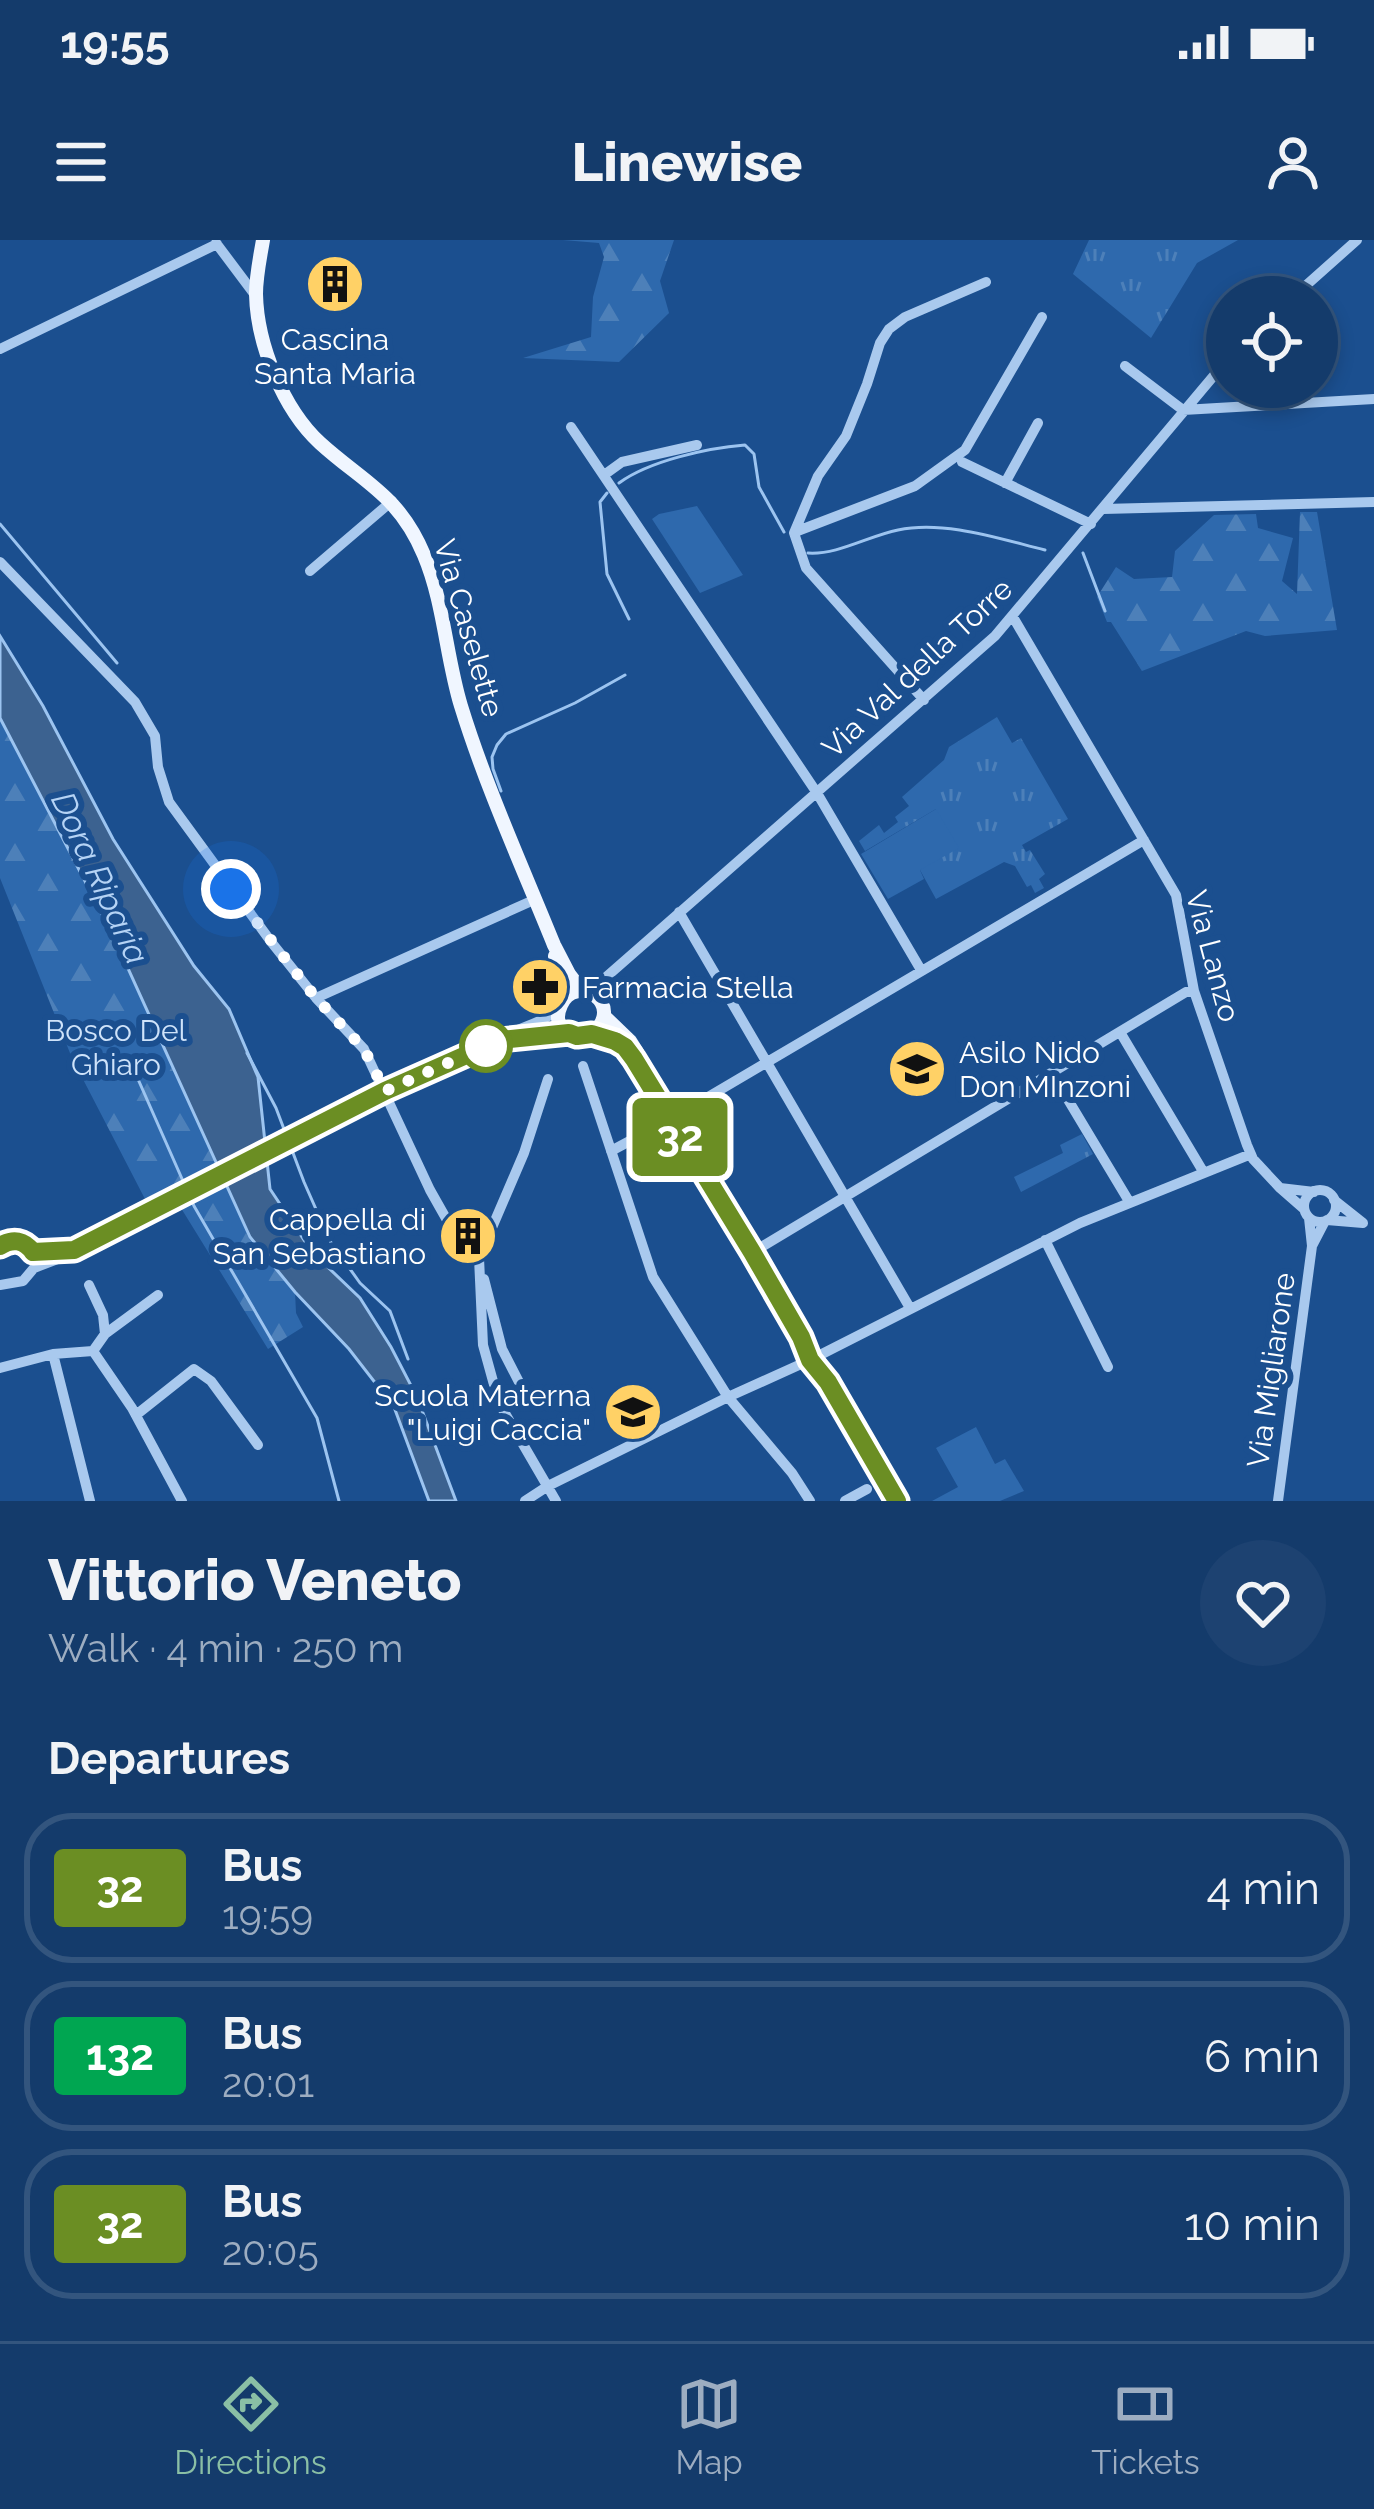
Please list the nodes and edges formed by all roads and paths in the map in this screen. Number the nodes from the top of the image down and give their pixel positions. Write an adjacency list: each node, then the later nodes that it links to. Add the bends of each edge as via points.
1 (263, 240): 6 (main road)
2 (1357, 240): 4 (street)
3 (215, 242): 6 (street); 8 (street)
4 (1317, 276)
5 (986, 282): 23 (street, via 889,329)
6 (256, 297): 19 (main road, Via Caselette, via 293,411)
7 (1042, 317): 23 (street, via 964,450 915,486)
8 (0, 349)
9 (1125, 366): 12 (street)
10 (1206, 384): 12 (street, Via Val della Torre)
11 (1374, 398): 12 (street)
12 (1183, 410): 21 (street, Via Val della Torre)
13 (1038, 423): 18 (street)
14 (571, 427): 17 (street)
15 (697, 446): 17 (street, via 622,462)
16 (962, 462): 18 (street)
17 (604, 475): 28 (street)
18 (1005, 483): 22 (street)
19 (392, 501): 25 (street); 30 (main road, Via Caselette, via 426,559 462,708)
20 (1374, 502): 21 (street)
21 (1103, 509): 22 (street, Via Val della Torre)
22 (1091, 524): 26 (street, Via Val della Torre)
23 (794, 533): 27 (street, via 806,568)
24 (0, 562): 35 (street, via 135,702 155,736 169,802)
25 (310, 571)
26 (1013, 617): 27 (street, Via Val della Torre); 29 (street, Via Lanzo)
27 (924, 700): 28 (street, Via Val della Torre)
28 (817, 793): 31 (street, Via Val della Torre); 33 (street)
29 (1144, 840): 33 (street); 34 (street, Via Lanzo, via 1178,901)
30 (536, 899): 32 (main road, Via Caselette); 35 (street)
31 (679, 912): 36 (street, Via Val della Torre); 42 (street)
32 (554, 945): 36 (main road, Via Caselette); 37 (main road, Via Caselette)
33 (921, 970): 42 (street)
34 (1194, 991): 38 (street); 49 (street, Via Lanzo)
35 (316, 998): 46 (street, via 364,1049)
36 (594, 1000): 37 (main road, via 575,992); 40 (main road, via 602,1023); 47 (main road, Via Caselette, via 630,1040)
37 (562, 1004): 39 (main road, via 560,1022); 41 (street)
38 (1120, 1032): 44 (street); 50 (street)
39 (569, 1033): 40 (main road); 41 (street)
40 (592, 1034): 47 (main road, via 625,1047)
41 (500, 1040): 46 (street)
42 (765, 1061): 47 (street); 53 (street)
43 (584, 1066): 48 (street)
44 (1052, 1072): 53 (street); 55 (street)
45 (548, 1079): 65 (street)
46 (385, 1091): 62 (street); 65 (street, via 430,1190 465,1252)
47 (672, 1118): 48 (street); 64 (main road)
48 (611, 1151): 78 (street, via 653,1277)
49 (1251, 1154): 50 (street); 51 (street, Via Lanzo)
50 (1204, 1173): 55 (street)
51 (1280, 1188): 52 (street); 56 (street, Via Lanzo)
52 (1314, 1192): 54 (street); 56 (street)
53 (844, 1197): 64 (street); 70 (street)
54 (1334, 1200): 57 (street); 58 (street)
55 (1130, 1203): 59 (street)
56 (1306, 1214): 57 (street); 61 (street)
57 (1326, 1221): 58 (street); 61 (street)
58 (1368, 1223)
59 (1046, 1240): 70 (street); 75 (street)
60 (1, 1243): 63 (street)
61 (1312, 1246): 90 (street, Via Migliarone)
62 (74, 1250): 63 (street); 66 (street)
63 (33, 1252): 66 (street)
64 (752, 1252): 74 (main road)
65 (479, 1258): 77 (street, via 502,1349); 81 (street, via 482,1345 496,1394)
66 (34, 1268): 67 (street, via 23,1280)
67 (3, 1282)
68 (89, 1285): 71 (street)
69 (158, 1295): 71 (street)
70 (910, 1308): 74 (street)
71 (105, 1334): 72 (street)
72 (93, 1351): 73 (street); 79 (street)
73 (53, 1354): 76 (street); 83 (street)
74 (814, 1358): 78 (street); 89 (main road)
75 (1108, 1367)
76 (0, 1368)
77 (520, 1384)
78 (728, 1397): 81 (street); 87 (street)
79 (136, 1415): 80 (street, via 194,1369); 84 (street)
80 (258, 1445)
81 (548, 1486): 85 (street); 86 (street)
82 (867, 1489): 88 (street)
83 (90, 1501)
84 (182, 1501)
85 (525, 1501)
86 (556, 1501)
87 (810, 1501)
88 (845, 1501)
89 (897, 1501)
90 (1278, 1501)

